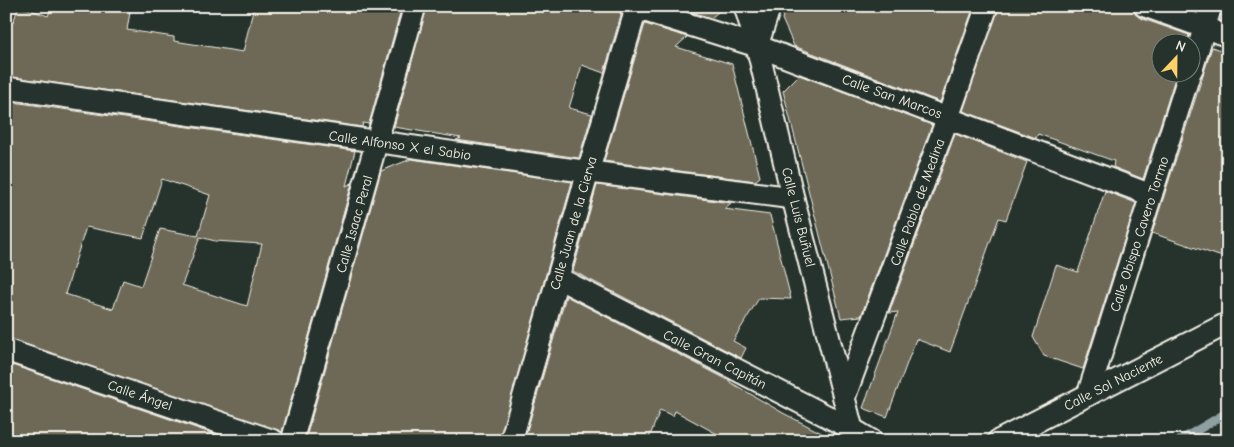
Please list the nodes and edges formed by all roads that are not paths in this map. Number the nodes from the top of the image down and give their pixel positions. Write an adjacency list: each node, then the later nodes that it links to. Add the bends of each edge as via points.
1 (415, 6): 15 (street, Calle Isaac Peral)
2 (745, 6): 11 (street, Calle Luis Buñuel)
3 (770, 6): 11 (street)
4 (987, 6): 14 (street, Calle Pablo de Medina)
5 (1145, 6): 8 (street)
6 (1212, 6): 8 (street)
7 (634, 7): 11 (street, Calle San Marcos); 16 (street, Calle Juan de la Cierva)
8 (1204, 28): 9 (street); 10 (street)
9 (1202, 35)
10 (1228, 36)
11 (757, 46): 14 (street, Calle San Marcos); 18 (street, Calle Luis Buñuel)
12 (1187, 82): 17 (street, Calle Obispo Cavero Tormo)
13 (6, 88): 15 (street, Calle Alfonso X el Sabio)
14 (948, 117): 17 (street, Calle San Marcos); 23 (street, Calle Pablo de Medina)
15 (377, 141): 16 (street, Calle Alfonso X el Sabio); 26 (street, Calle Isaac Peral)
16 (588, 172): 18 (street, Calle Alfonso X el Sabio); 19 (street, Calle Juan de la Cierva)
17 (1151, 195): 22 (street, Calle Obispo Cavero Tormo)
18 (793, 198): 23 (street, Calle Luis Buñuel)
19 (558, 278): 24 (street, Calle Gran Capitán); 27 (street, Calle Juan de la Cierva)
20 (1228, 323): 22 (street, Calle Sol Naciente)
21 (6, 350): 25 (street, Calle Ángel)
22 (1088, 395): 29 (street, Calle Sol Naciente)
23 (844, 398): 24 (street, Calle Luis Buñuel)
24 (852, 429): 28 (street, Calle Gran Capitán)
25 (274, 441)
26 (292, 441)
27 (511, 441)
28 (872, 441)
29 (998, 441)

